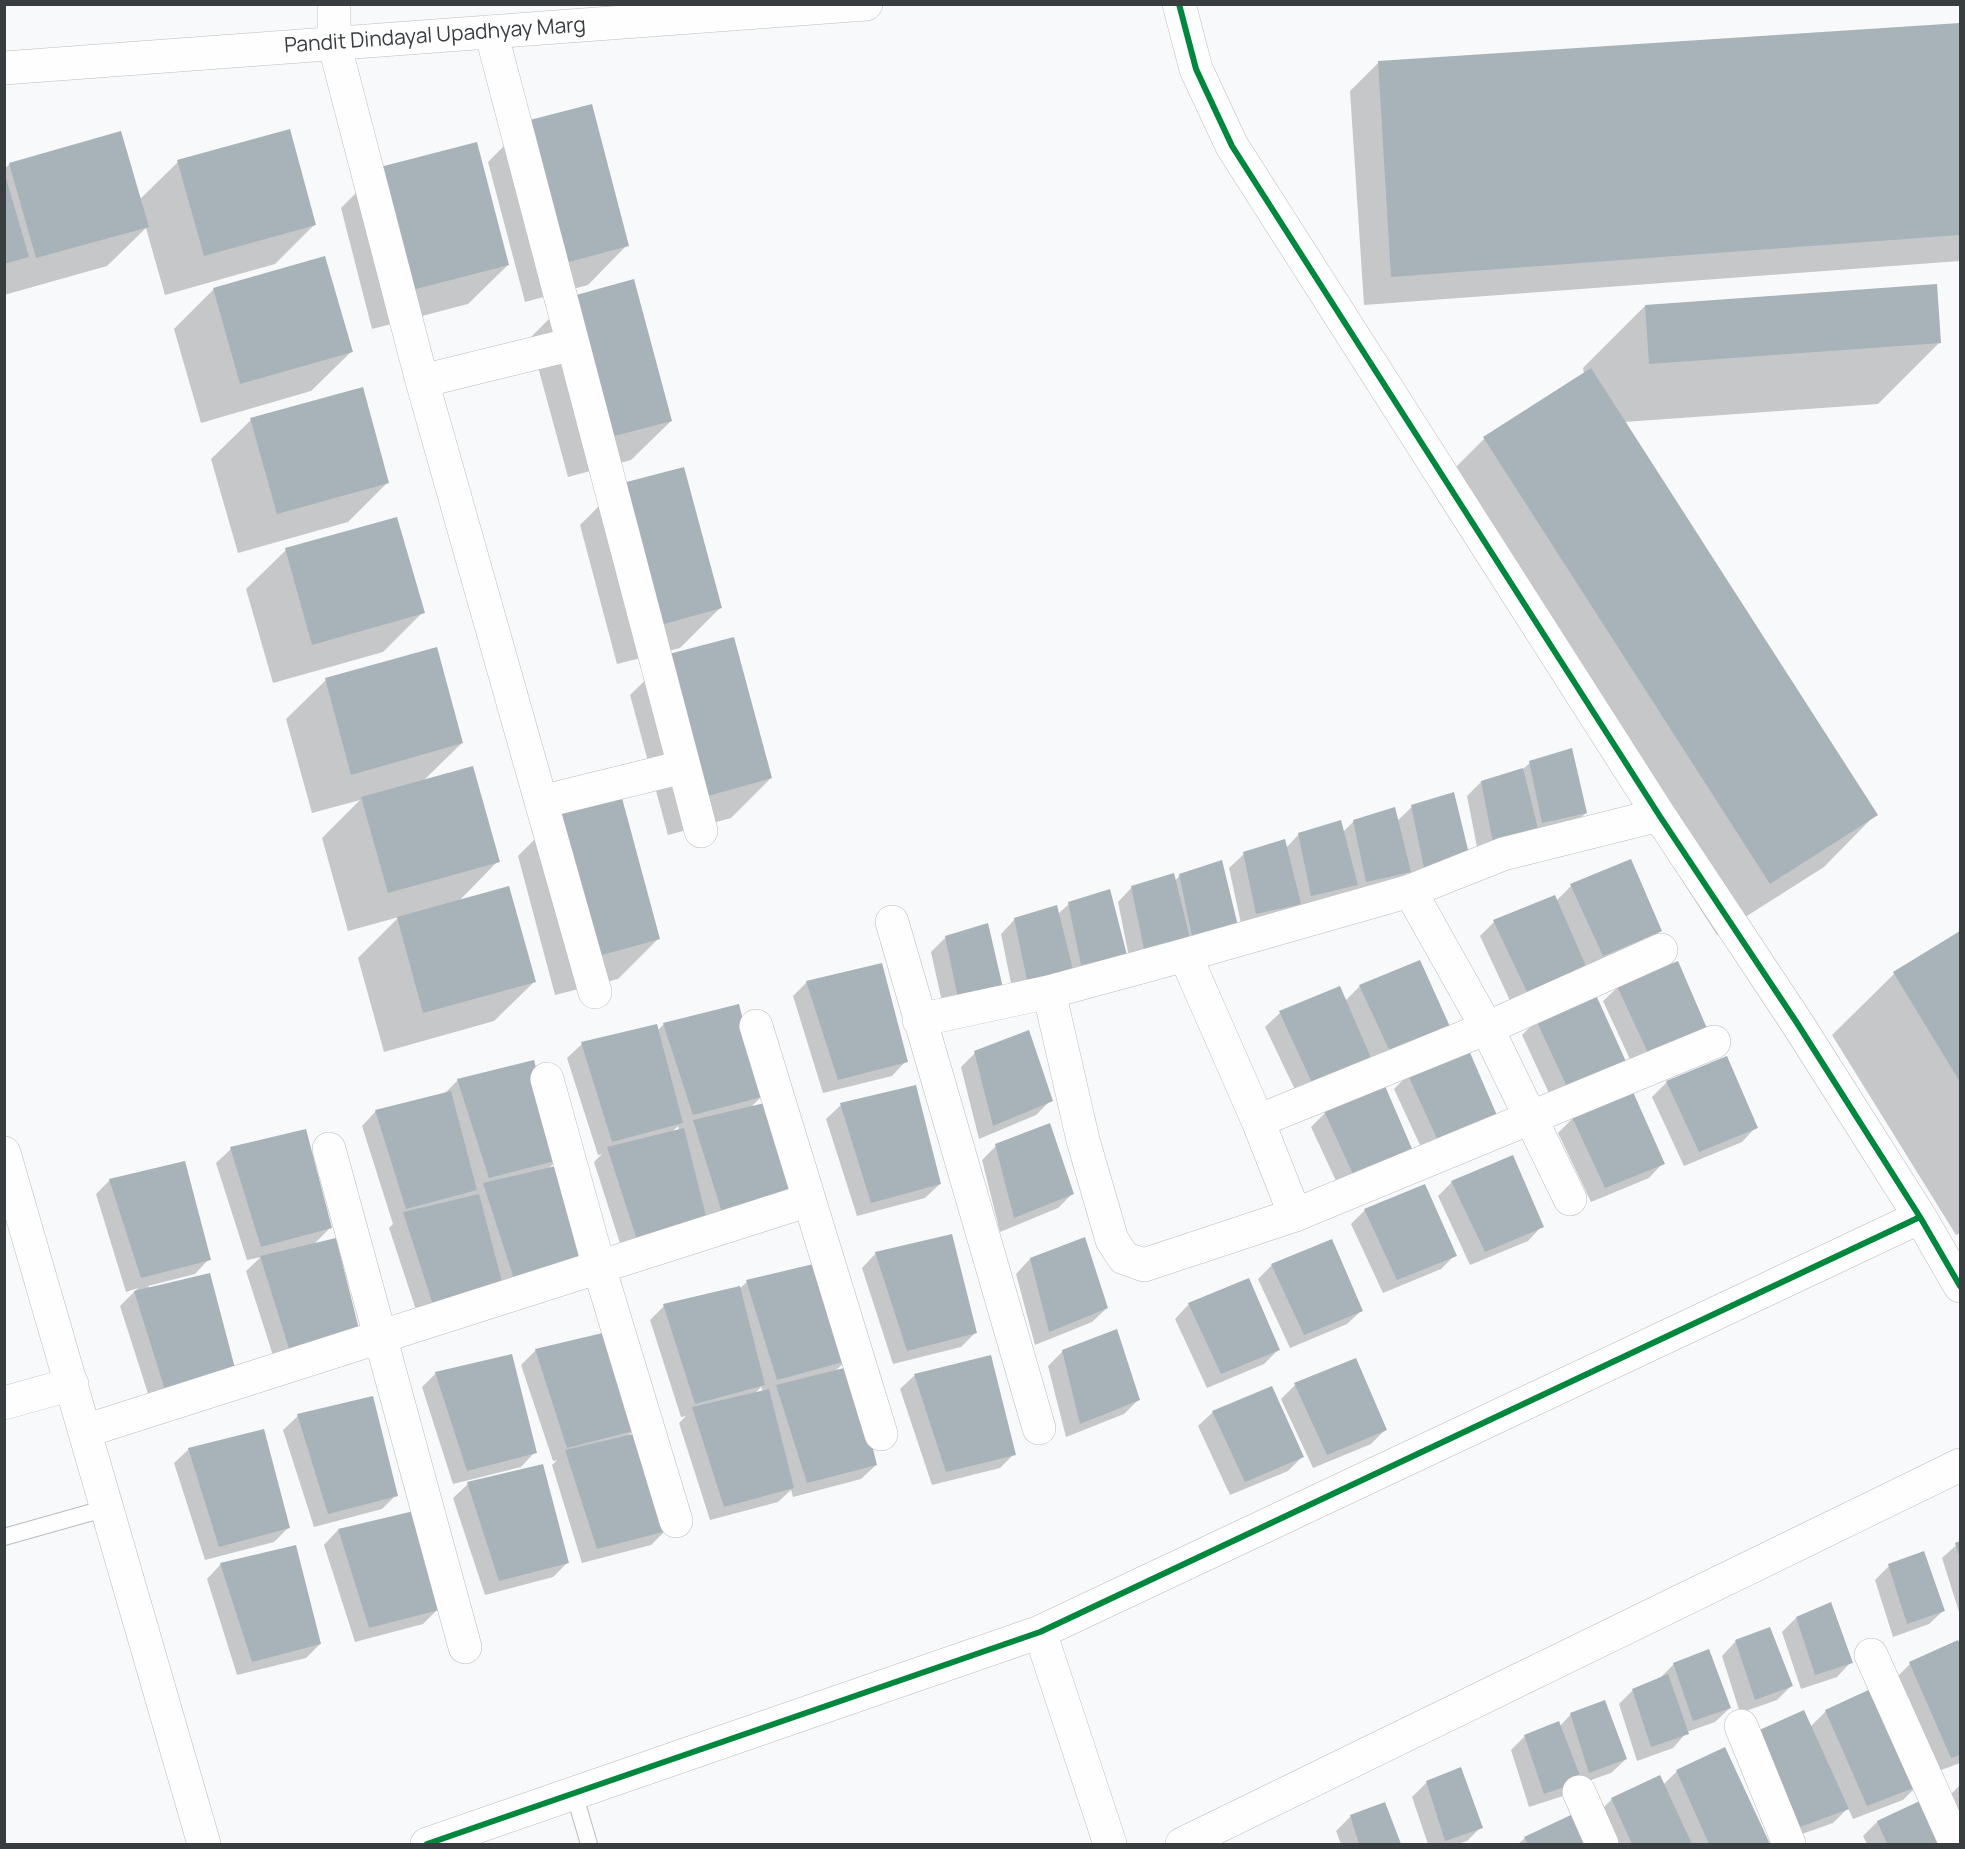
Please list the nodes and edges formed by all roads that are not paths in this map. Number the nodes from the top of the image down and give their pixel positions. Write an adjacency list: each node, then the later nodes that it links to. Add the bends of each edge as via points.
1 (333, 4): 5 (street)
2 (866, 4): 4 (street, Pandit Dindayal Upadhyay Marg)
3 (1179, 4): 11 (street, via 1196,69 1232,146)
4 (491, 32): 5 (street, Pandit Dindayal Upadhyay Marg); 7 (street)
5 (334, 44): 6 (street, Pandit Dindayal Upadhyay Marg); 8 (street)
6 (4, 68)
7 (573, 344): 8 (street); 9 (street)
8 (422, 381): 10 (street)
9 (683, 767): 10 (street); 12 (street)
10 (541, 802): 17 (street)
11 (1659, 815): 13 (street, via 1503,854); 31 (street)
12 (701, 831)
13 (1410, 891): 16 (street); 21 (street)
14 (892, 922): 19 (street)
15 (1661, 950): 21 (street)
16 (1185, 955): 18 (street); 25 (street)
17 (595, 992)
18 (1049, 992): 19 (street); 30 (street, via 1101,1209 1112,1240 1124,1258 1144,1265)
19 (919, 1020): 37 (street)
20 (756, 1026): 29 (street)
21 (1486, 1028): 24 (street); 25 (street)
22 (1714, 1042): 24 (street)
23 (547, 1078): 32 (street)
24 (1532, 1118): 28 (street); 30 (street)
25 (1258, 1121): 30 (street)
26 (329, 1149): 34 (street)
27 (4, 1153): 35 (street)
28 (1570, 1199)
29 (809, 1200): 32 (street); 39 (street)
30 (1295, 1215)
31 (1920, 1217): 33 (street); 44 (street)
32 (599, 1268): 34 (street); 42 (street)
33 (1960, 1286)
34 (381, 1337): 38 (street); 45 (street)
35 (72, 1384): 36 (street); 38 (street)
36 (4, 1403)
37 (1039, 1428)
38 (85, 1431): 41 (street)
39 (881, 1434)
40 (1960, 1465): 54 (street)
41 (107, 1508): 43 (lane); 50 (street)
42 (676, 1521)
43 (4, 1537)
44 (1040, 1632): 49 (street); 53 (street)
45 (465, 1647)
46 (1871, 1655): 57 (street)
47 (1741, 1726): 56 (street)
48 (1579, 1792): 55 (street)
49 (574, 1793): 51 (street); 52 (lane)
50 (204, 1845)
51 (427, 1845)
52 (589, 1845)
53 (1110, 1845)
54 (1182, 1845)
55 (1602, 1845)
56 (1789, 1845)
57 (1956, 1845)

